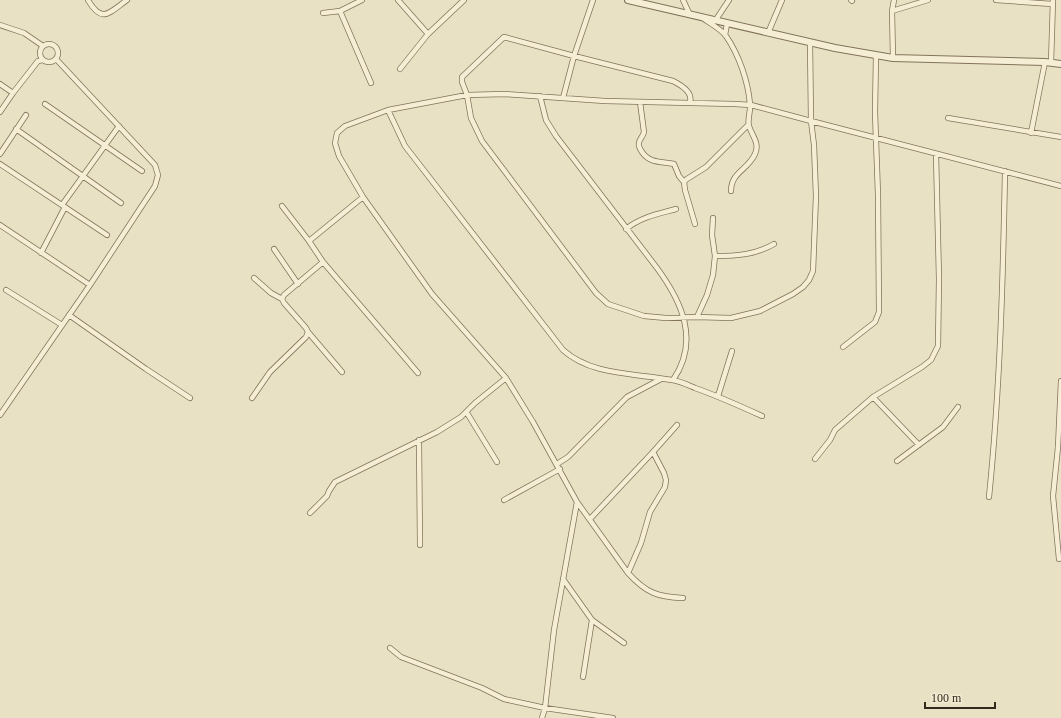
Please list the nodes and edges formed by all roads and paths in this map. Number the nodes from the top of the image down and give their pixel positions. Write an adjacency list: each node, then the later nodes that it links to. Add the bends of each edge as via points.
1 (88, 0): 2 (street, via 98,13 104,15)
2 (127, 0)
3 (362, 0): 15 (street)
4 (398, 0): 24 (street)
5 (464, 0): 24 (street)
6 (593, 0): 29 (street)
7 (628, 0): 18 (street)
8 (683, 0): 18 (street)
9 (729, 0): 20 (street)
10 (782, 0): 23 (street)
11 (894, 0): 16 (street)
12 (928, 0): 16 (street)
13 (996, 0): 14 (street)
14 (1053, 2): 33 (street)
15 (340, 10): 17 (street); 36 (street)
16 (892, 11): 30 (street)
17 (323, 13)
18 (690, 15): 19 (street)
19 (704, 19): 20 (street); 25 (street)
20 (715, 21): 21 (street)
21 (727, 24): 23 (street); 25 (street)
22 (0, 25): 27 (street, via 24,33)
23 (768, 33): 26 (street)
24 (428, 34): 35 (street)
25 (725, 35): 45 (street, via 740,60)
26 (810, 42): 28 (street); 50 (street)
27 (43, 46): 31 (street, via 50,44 56,48); 32 (street, via 40,53)
28 (876, 55): 30 (street); 56 (street)
29 (574, 56): 39 (street, via 504,37 462,77); 41 (street); 43 (street, via 673,81 686,90)
30 (893, 58): 33 (street)
31 (56, 59): 32 (street, via 51,62); 52 (street)
32 (43, 60): 38 (street, via 38,61)
33 (1048, 62): 34 (street); 54 (street)
34 (1061, 64)
35 (400, 69)
36 (371, 83)
37 (0, 84): 38 (street)
38 (13, 93): 47 (street)
39 (467, 95): 40 (street); 46 (street); 90 (street, via 470,118 482,141 596,293 608,304 637,314)
40 (540, 96): 41 (street); 75 (street, via 546,120 556,136)
41 (563, 98): 42 (street)
42 (640, 102): 43 (street); 64 (street, via 644,137 638,145 647,157 655,162 674,164)
43 (690, 102): 45 (street)
44 (45, 104): 57 (street)
45 (751, 106): 50 (street); 51 (street)
46 (388, 110): 67 (street, via 345,126 337,133 335,143 339,156); 98 (street, via 405,146 562,350 585,364 601,369)
47 (0, 112)
48 (26, 115): 53 (street)
49 (948, 118): 54 (street)
50 (811, 120): 56 (street); 89 (street, via 816,196 813,271 809,280 793,294 760,311 731,318)
51 (748, 125): 64 (street, via 706,166); 66 (street, via 756,138 757,148 755,155 733,179)
52 (120, 126): 57 (street); 85 (street, via 155,165 158,175 155,186)
53 (16, 129): 58 (street); 63 (street)
54 (1031, 133): 55 (street)
55 (1061, 137)
56 (876, 138): 59 (street); 93 (street, via 879,312 875,322)
57 (104, 146): 61 (street); 63 (street)
58 (0, 154)
59 (936, 154): 62 (street); 102 (street, via 938,346 931,360)
60 (0, 164): 69 (street)
61 (142, 171)
62 (1005, 171): 65 (street); 118 (street, via 1002,315)
63 (82, 176): 68 (street); 69 (street)
64 (684, 182): 73 (street)
65 (1061, 186)
66 (731, 191)
67 (363, 198): 77 (street); 97 (street, via 432,294)
68 (121, 203)
69 (63, 206): 76 (street); 80 (street)
70 (282, 206): 77 (street)
71 (676, 209): 75 (street, via 644,218)
72 (712, 218): 81 (street)
73 (695, 224)
74 (0, 225): 80 (street)
75 (626, 229): 90 (street, via 668,283)
76 (107, 235)
77 (309, 241): 82 (street)
78 (774, 244): 81 (street, via 753,254)
79 (274, 249): 84 (street)
80 (41, 253): 85 (street)
81 (715, 256): 89 (street, via 713,276)
82 (323, 262): 84 (street); 96 (street)
83 (254, 278): 87 (street)
84 (298, 284): 87 (street)
85 (90, 285): 88 (street)
86 (6, 290): 91 (street)
87 (282, 299): 92 (street)
88 (69, 315): 91 (street); 103 (street)
89 (697, 317): 90 (street)
90 (684, 318): 99 (street, via 686,349 683,362)
91 (62, 325): 107 (street)
92 (308, 332): 95 (street); 104 (street, via 270,372)
93 (843, 347)
94 (732, 351): 101 (street)
95 (342, 372)
96 (418, 373)
97 (506, 378): 106 (street); 116 (street)
98 (661, 379): 99 (street); 116 (street, via 626,397)
99 (673, 380): 101 (street)
100 (1061, 381): 124 (street, via 1053,496)
101 (718, 396): 108 (street)
102 (873, 397): 111 (street); 113 (street, via 835,430)
103 (190, 398)
104 (252, 398)
105 (958, 407): 111 (street, via 943,427)
106 (467, 413): 110 (street); 115 (street)
107 (0, 415)
108 (762, 416)
109 (677, 425): 112 (street)
110 (419, 440): 121 (street, via 335,482 328,496); 123 (street)
111 (919, 445): 114 (street)
112 (653, 452): 122 (street); 125 (street, via 664,473 665,487 650,512)
113 (815, 459)
114 (896, 461)
115 (497, 462)
116 (557, 464): 117 (street)
117 (560, 469): 119 (street); 120 (street)
118 (989, 498)
119 (504, 500)
120 (578, 502): 122 (street); 126 (street)
121 (310, 513)
122 (590, 519): 125 (street)
123 (420, 544)
124 (1059, 559)
125 (628, 574): 127 (street, via 652,593)
126 (563, 579): 128 (street); 132 (street)
127 (683, 598)
128 (592, 620): 129 (street); 131 (street)
129 (624, 642)
130 (390, 648): 132 (street, via 401,657 504,699)
131 (583, 677)
132 (545, 708): 133 (street); 134 (street)
133 (542, 718)
134 (613, 718)

